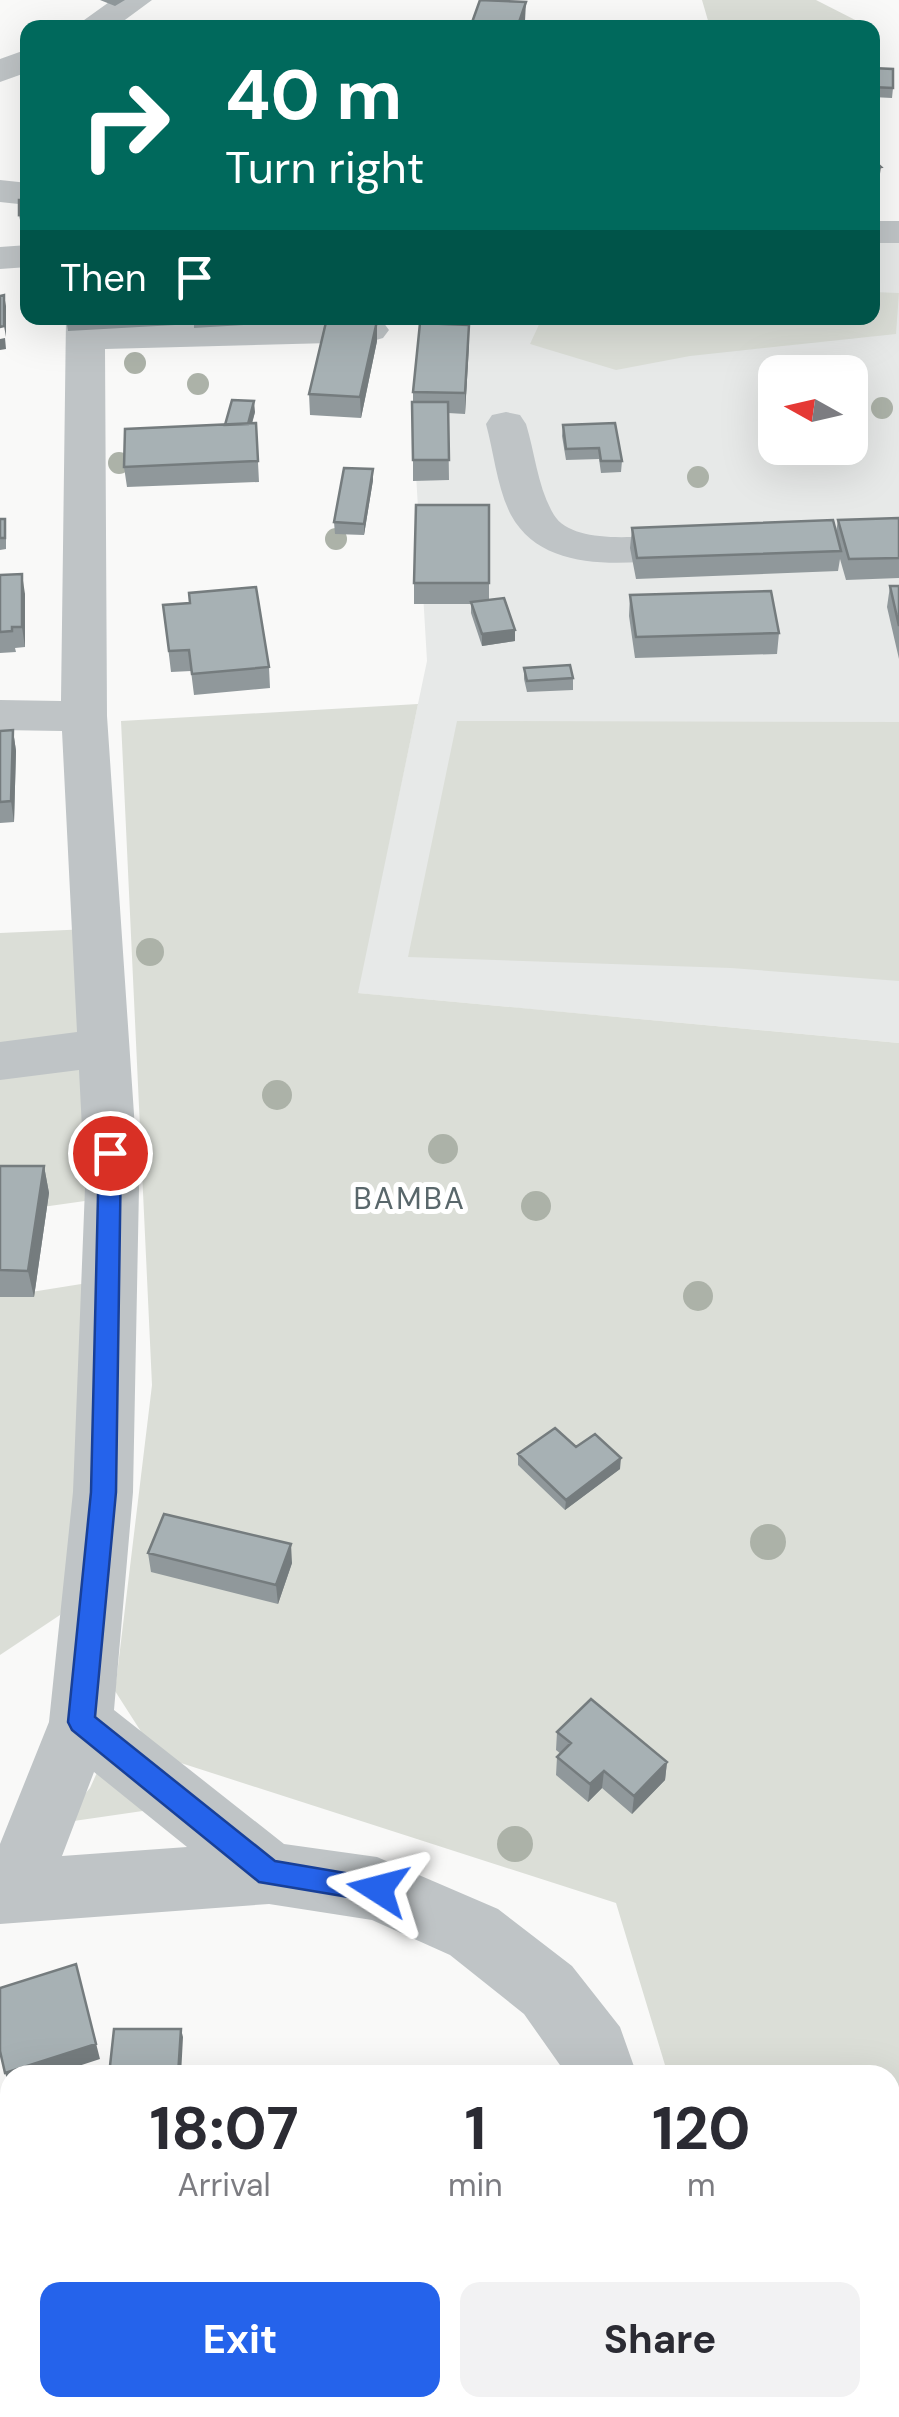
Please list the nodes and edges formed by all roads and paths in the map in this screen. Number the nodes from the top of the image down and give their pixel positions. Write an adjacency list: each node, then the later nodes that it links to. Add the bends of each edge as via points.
1 (135, 0): 2 (street)
2 (103, 20)
3 (84, 328): 4 (street); 8 (street)
4 (368, 330)
5 (506, 424): 6 (street, via 532,517 558,542 601,548)
6 (749, 540)
7 (0, 715): 8 (street)
8 (84, 716): 9 (street)
9 (106, 1048): 10 (street); 11 (street, via 110,1328)
10 (0, 1061)
11 (82, 1722): 12 (street); 13 (street)
12 (269, 1873): 13 (street); 14 (street, via 378,1889 474,1932 548,1990)
13 (7, 1891)
14 (599, 2065)

